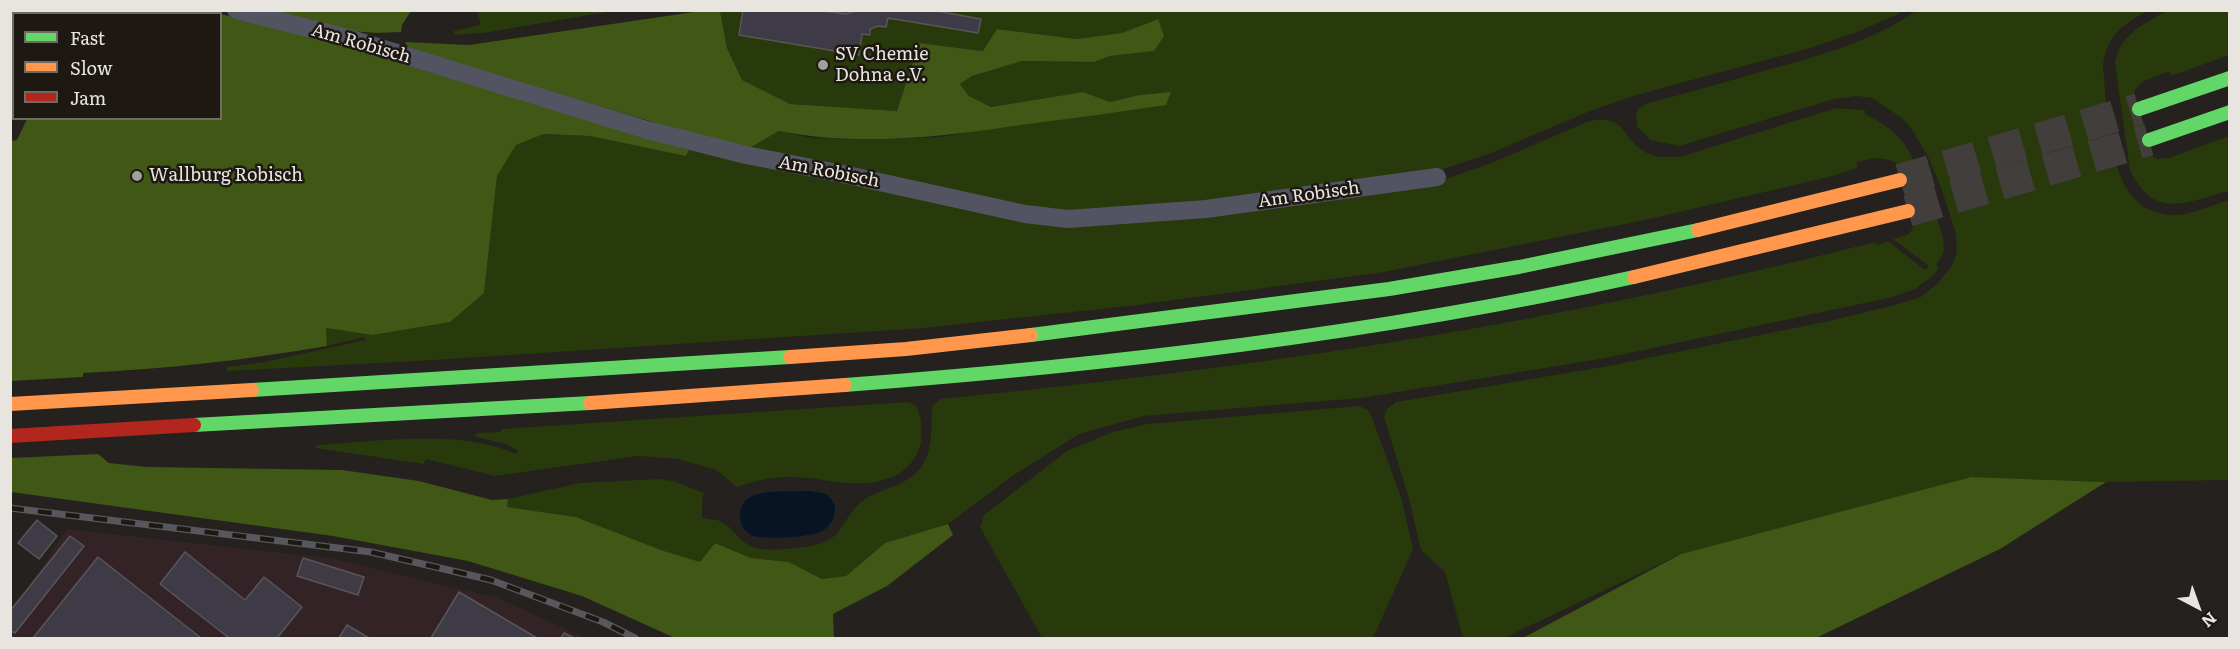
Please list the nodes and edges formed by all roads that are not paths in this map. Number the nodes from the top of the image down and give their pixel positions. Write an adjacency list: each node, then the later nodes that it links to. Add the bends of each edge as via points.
1 (236, 10): 6 (street, Am Robisch, via 355,40 646,130 1025,214 1068,219 1195,210)
2 (2229, 78): 3 (highway)
3 (2139, 109)
4 (2229, 112): 5 (highway)
5 (2149, 140)
6 (1437, 177)
7 (1900, 180): 9 (highway, via 1713,226 1519,267 1389,289 1140,322 895,350)
8 (1908, 211): 10 (highway, via 1726,257 1552,294 1396,323 1154,356 914,380)
9 (10, 404)
10 (10, 436)

